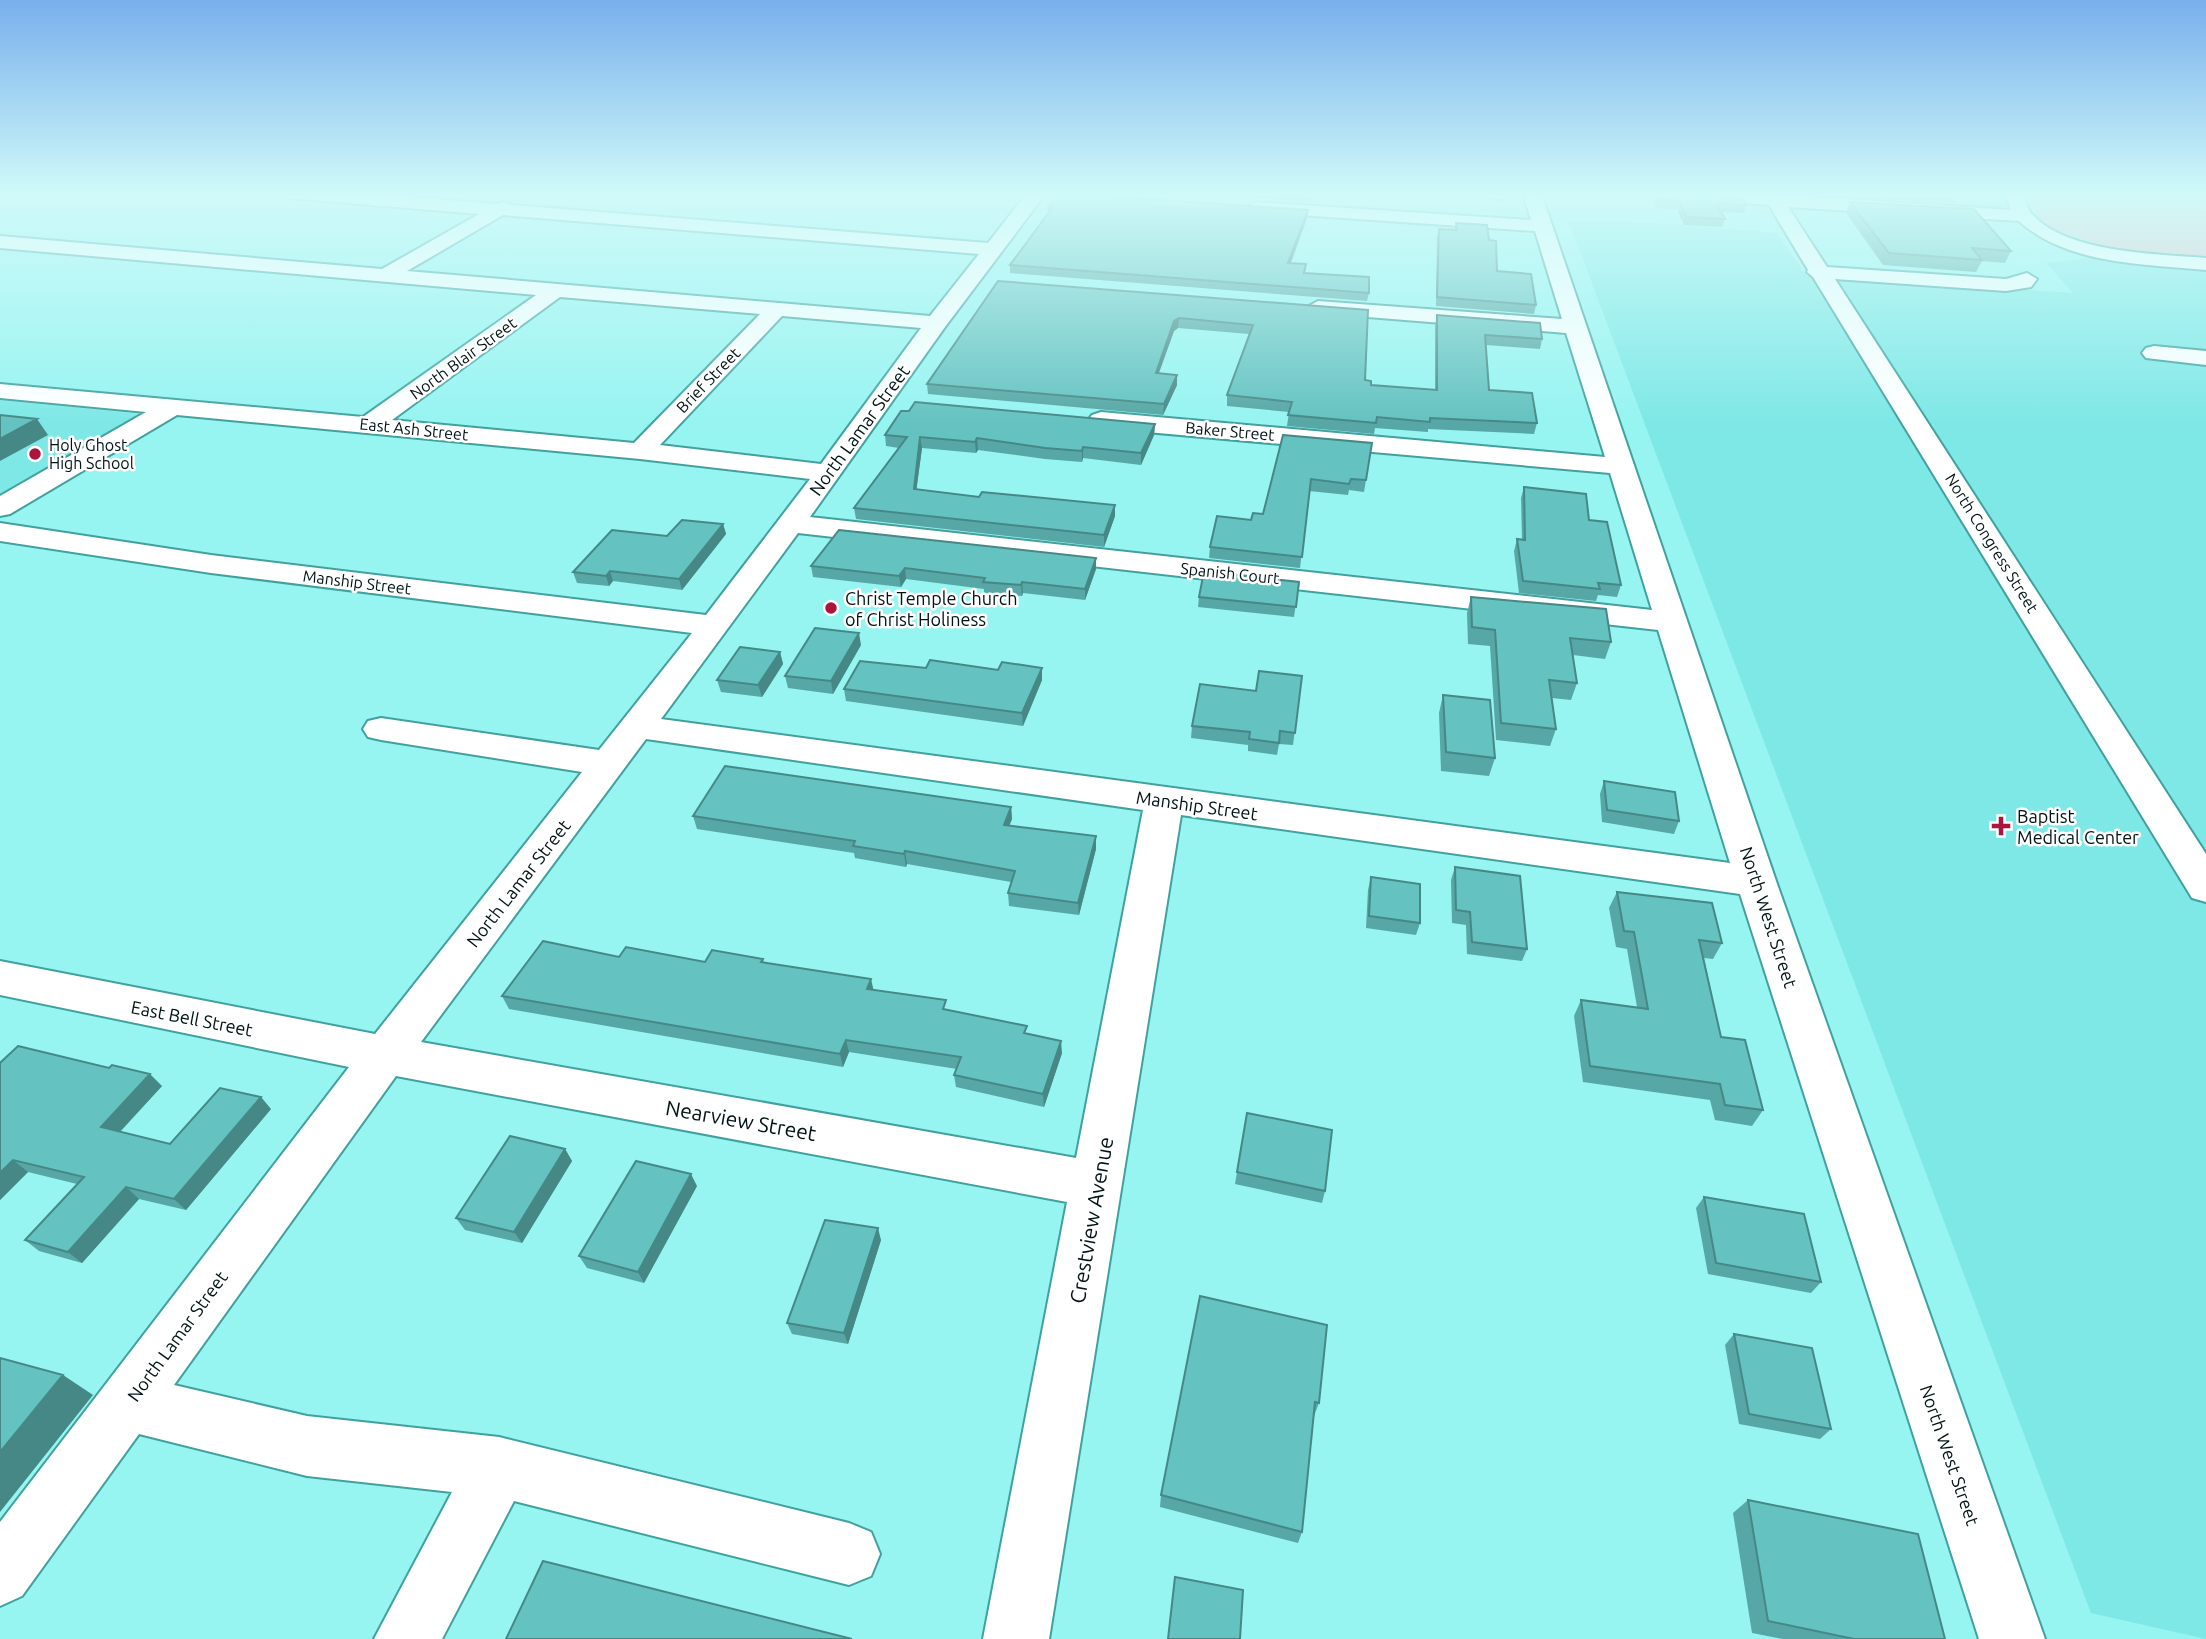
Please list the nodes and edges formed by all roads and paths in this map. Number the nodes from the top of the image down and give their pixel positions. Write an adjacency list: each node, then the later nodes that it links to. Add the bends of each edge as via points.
1 (310, 269): 7 (street)
2 (395, 269): 7 (street)
3 (983, 269): 5 (street)
4 (1555, 269): 13 (street, North West Street)
5 (987, 270): 12 (street, North Lamar Street)
6 (1816, 272): 8 (street, via 2006,285); 32 (street, North Congress Street)
7 (384, 276): 9 (street)
8 (2027, 279)
9 (556, 290): 11 (street); 19 (street, North Blair Street)
10 (1299, 305): 13 (street)
11 (776, 310): 12 (street); 20 (street, Brief Street)
12 (936, 323): 22 (street, North Lamar Street, via 897,401)
13 (1573, 327): 21 (street, North West Street)
14 (2154, 354): 15 (street)
15 (2206, 358)
16 (0, 391): 17 (street, East Ash Street)
17 (175, 406): 19 (street, East Ash Street); 23 (street)
18 (1077, 417): 21 (street, Baker Street)
19 (369, 425): 20 (street, East Ash Street)
20 (640, 451): 22 (street, East Ash Street)
21 (1619, 466): 26 (street, North West Street)
22 (828, 473): 24 (street, North Lamar Street)
23 (0, 508)
24 (791, 524): 26 (street, Spanish Court); 27 (street, North Lamar Street)
25 (0, 532): 27 (street, Manship Street, via 211,564)
26 (1670, 622): 33 (street, North West Street)
27 (715, 626): 28 (street, North Lamar Street)
28 (638, 727): 30 (street, North Lamar Street); 31 (street, Manship Street)
29 (381, 729): 30 (street)
30 (610, 764): 36 (street, North Lamar Street)
31 (1164, 800): 33 (street, Manship Street); 37 (street, Crestview Avenue)
32 (2193, 847): 34 (street, North Congress Street)
33 (1756, 881): 44 (street, North West Street)
34 (2206, 887)
35 (0, 978): 36 (street, East Bell Street)
36 (385, 1055): 37 (street, Nearview Street); 38 (street, North Lamar Street)
37 (1098, 1185): 43 (street, Crestview Avenue)
38 (128, 1403): 39 (street, via 307,1446); 41 (street, North Lamar Street)
39 (499, 1467): 40 (street); 42 (street)
40 (849, 1554)
41 (0, 1574)
42 (407, 1639)
43 (1016, 1639)
44 (2012, 1639)

